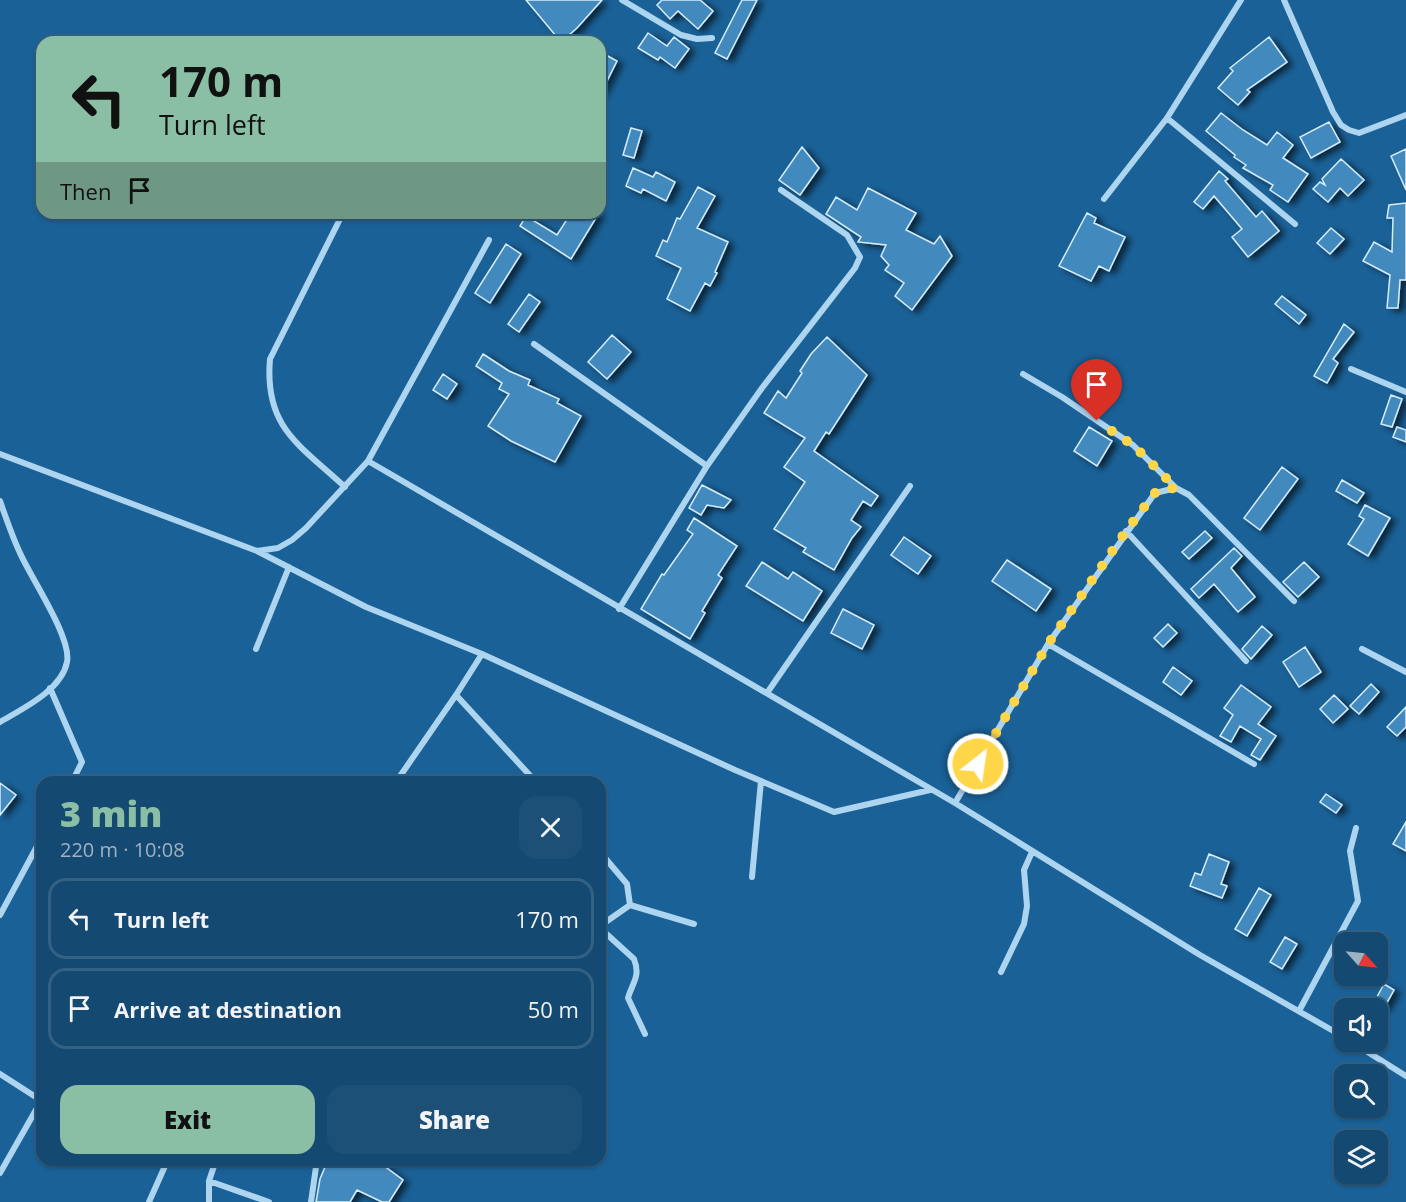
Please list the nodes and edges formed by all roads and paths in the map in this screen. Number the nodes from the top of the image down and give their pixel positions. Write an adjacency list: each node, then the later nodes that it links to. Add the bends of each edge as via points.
1 (622, 0): 4 (street, via 681,35)
2 (1241, 0): 6 (street)
3 (1284, 0): 5 (street, via 1341,125 1359,133)
4 (712, 38)
5 (1406, 115)
6 (1167, 118): 8 (street); 10 (street)
7 (781, 190): 18 (street, via 847,235 860,257)
8 (1104, 199)
9 (340, 219): 20 (street, via 270,359 269,375 277,416 287,434)
10 (1295, 224)
11 (489, 240): 17 (street)
12 (534, 344): 18 (street)
13 (1351, 369): 15 (street)
14 (1023, 374): 21 (street, via 1133,445)
15 (1406, 392)
16 (0, 454): 24 (street)
17 (368, 461): 20 (street); 27 (street)
18 (707, 466): 27 (street)
19 (910, 486): 35 (street)
20 (345, 487): 24 (street, via 292,540 278,548)
21 (1176, 488): 23 (street, via 1155,493); 26 (street, via 1189,495)
22 (0, 501): 34 (street, via 20,553 66,642 67,662)
23 (1126, 531): 28 (street); 32 (street)
24 (257, 550): 25 (street)
25 (289, 567): 29 (street); 31 (street, via 366,607)
26 (1294, 601)
27 (619, 609): 35 (street)
28 (1048, 644): 38 (street); 44 (street)
29 (256, 649)
30 (1362, 649): 33 (street)
31 (482, 654): 36 (street); 42 (street)
32 (1246, 661)
33 (1406, 672)
34 (50, 688): 37 (street, via 41,698); 39 (street, via 82,762)
35 (767, 693): 43 (street)
36 (456, 695): 40 (street); 41 (street)
37 (0, 722)
38 (1254, 764)
39 (75, 776)
40 (400, 776)
41 (529, 776)
42 (761, 781): 43 (street, via 834,812); 49 (street)
43 (930, 790): 44 (street)
44 (955, 803): 47 (street)
45 (1356, 828): 56 (street, via 1350,851 1358,901)
46 (36, 848): 51 (street)
47 (1032, 852): 55 (street, via 1024,870 1024,924); 56 (street)
48 (606, 859): 50 (street, via 627,884)
49 (752, 877)
50 (630, 905): 52 (street); 53 (street)
51 (0, 915)
52 (606, 923)
53 (694, 924)
54 (606, 933): 58 (street, via 636,963 636,980 628,998)
55 (1002, 972)
56 (1299, 1011): 57 (street)
57 (1334, 1031)
58 (645, 1034)
59 (1368, 1052): 61 (street)
60 (0, 1074): 62 (street)
61 (1406, 1076)
62 (36, 1098)
63 (36, 1110): 67 (street)
64 (165, 1166): 69 (street)
65 (214, 1166): 68 (street)
66 (316, 1166): 72 (street)
67 (0, 1173)
68 (209, 1181): 70 (street); 71 (street)
69 (149, 1202)
70 (209, 1202)
71 (269, 1202)
72 (311, 1202)

